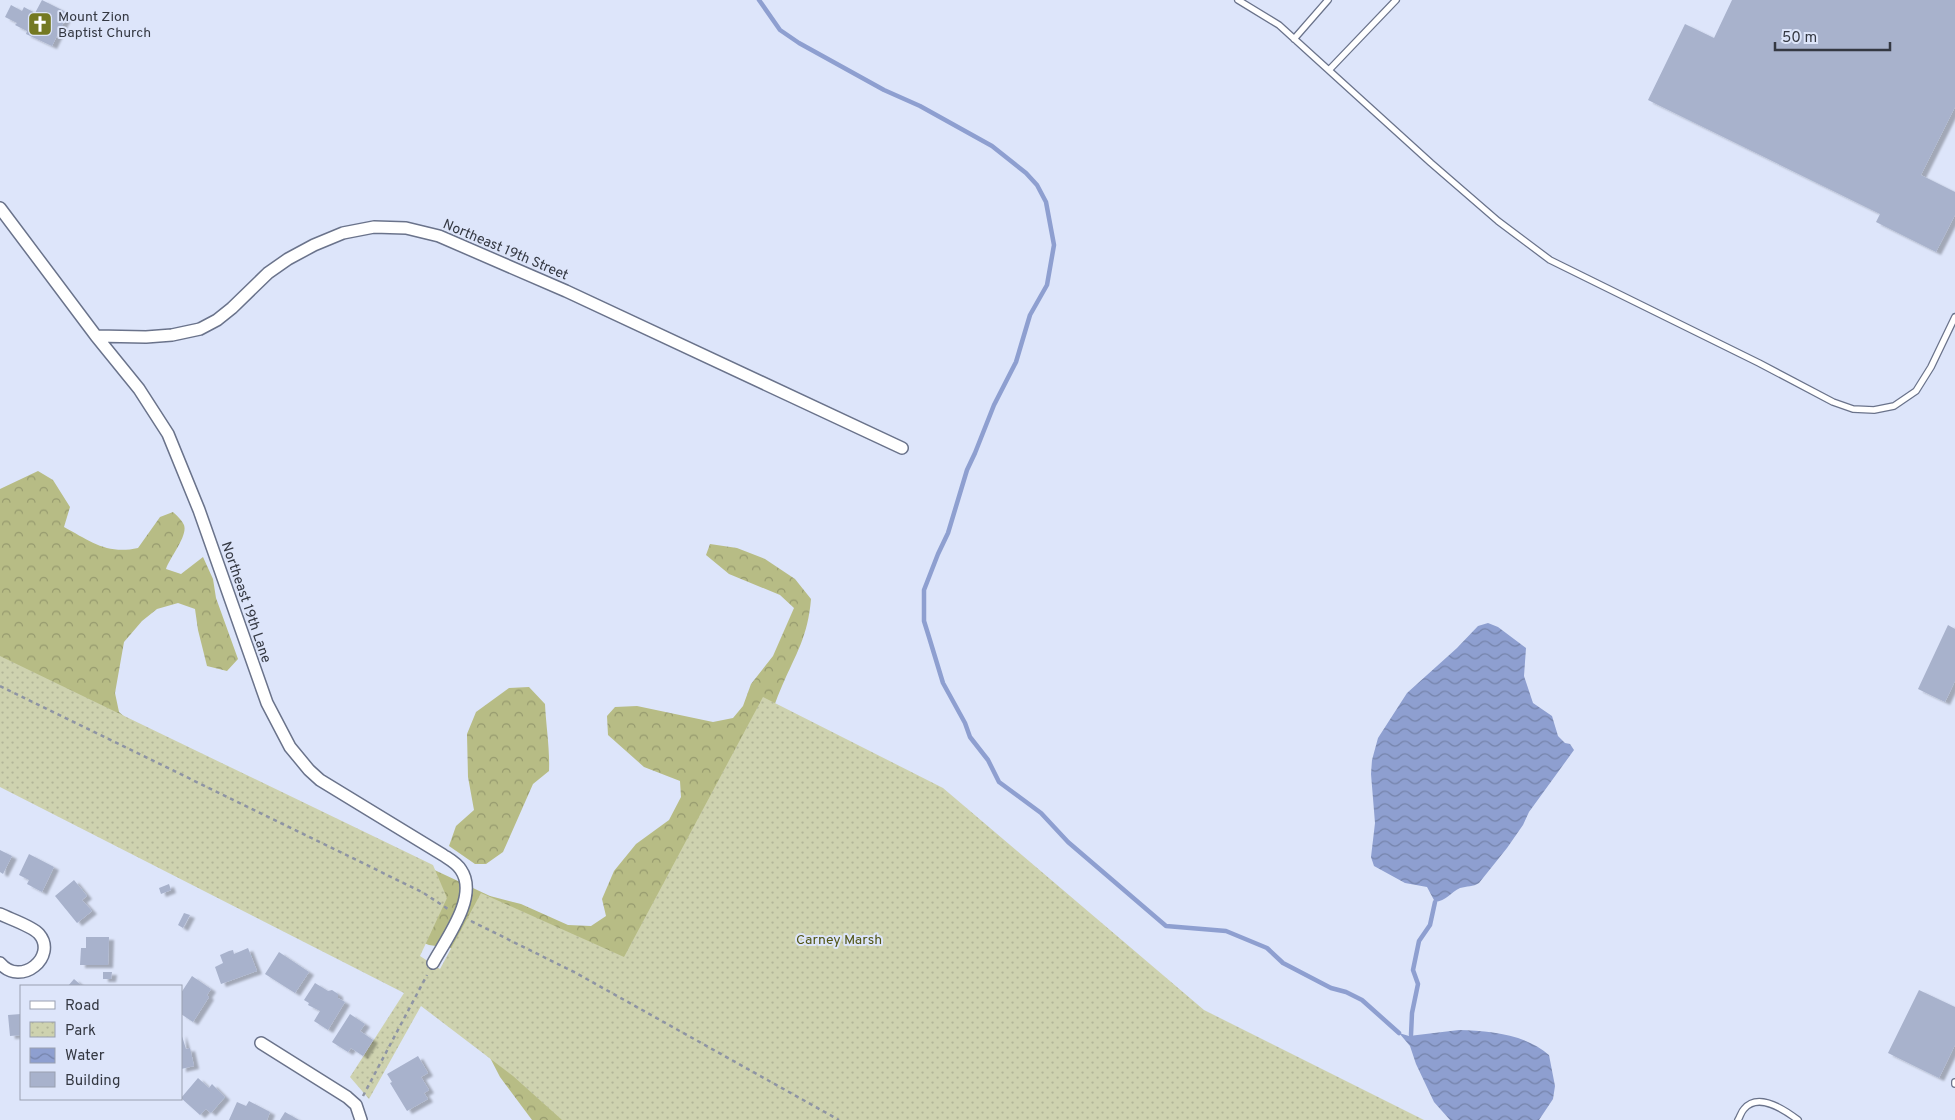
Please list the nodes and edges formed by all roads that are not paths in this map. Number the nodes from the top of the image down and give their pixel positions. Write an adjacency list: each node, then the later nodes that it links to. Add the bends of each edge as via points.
1 (1238, 0): 4 (lane)
2 (1328, 0): 4 (lane)
3 (1396, 0): 5 (lane)
4 (1294, 38): 5 (lane)
5 (1328, 70): 7 (lane, via 1491,215 1550,260 1833,402 1854,409 1874,410 1894,406 1916,391 1931,368)
6 (0, 208): 8 (street, Northeast 19th Lane)
7 (1955, 316)
8 (96, 336): 9 (street, Northeast 19th Street, via 146,337 200,329 232,308 268,273 314,245 343,232 374,227 406,228 439,236 566,291); 12 (street, Northeast 19th Lane, via 139,389 168,434 202,519 267,704 290,747 320,780 461,868 466,878 465,903)
9 (902, 448)
10 (0, 914): 11 (street, via 36,932 42,940 43,950 38,964 27,971 9,970)
11 (0, 963)
12 (433, 963)
13 (261, 1043): 14 (street, via 337,1090 356,1105)
14 (361, 1120)
15 (1738, 1120): 16 (lane, via 1744,1109 1753,1103 1783,1109)
16 (1798, 1120)

